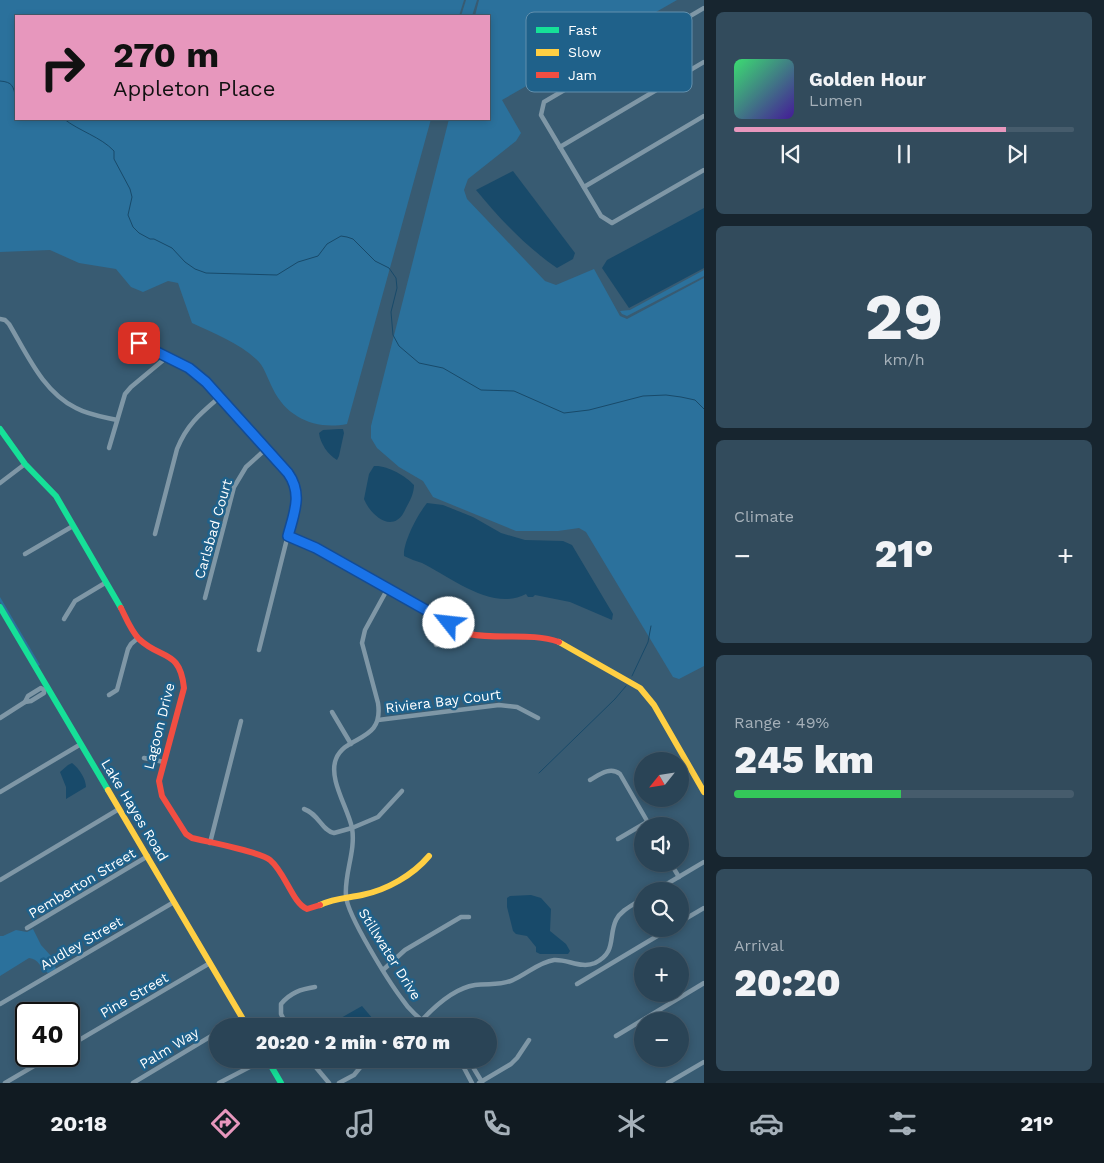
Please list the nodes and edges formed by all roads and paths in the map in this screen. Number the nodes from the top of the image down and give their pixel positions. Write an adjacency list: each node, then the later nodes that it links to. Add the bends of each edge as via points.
1 (704, 8): 2 (street)
2 (692, 15)
3 (704, 62): 4 (street)
4 (692, 69)
5 (561, 92): 8 (street, via 544,102 541,115)
6 (653, 92): 8 (street)
7 (704, 116): 10 (street)
8 (560, 147): 10 (street)
9 (704, 170): 10 (street, via 612,222 601,216)
10 (584, 187)
11 (0, 319): 15 (street, via 10,324 40,376 55,393 76,408)
12 (124, 336): 13 (street)
13 (167, 357): 14 (street, via 189,368); 15 (street, via 125,394)
14 (221, 396): 18 (street); 22 (street, via 188,425 182,436)
15 (117, 420): 17 (street)
16 (0, 429): 19 (street, Lagoon Drive)
17 (109, 448)
18 (267, 448): 23 (street, via 288,473 297,490); 27 (street, Carlsbad Court, via 246,467 234,487)
19 (25, 464): 20 (street); 21 (street, Lagoon Drive, via 56,496)
20 (0, 482)
21 (73, 526): 24 (street); 25 (street, Lagoon Drive)
22 (155, 534)
23 (288, 536): 26 (street); 33 (street)
24 (25, 554)
25 (105, 583): 29 (street, via 75,601); 31 (street, Lagoon Drive)
26 (388, 588): 30 (street); 39 (street, via 365,630 362,643 378,703)
27 (205, 598)
28 (0, 607): 34 (street, Lake Hayes Road)
29 (64, 619)
30 (449, 623): 32 (street); 48 (street, via 478,636 530,636 558,641 640,688 654,705)
31 (138, 638): 35 (street, via 128,649 117,690); 44 (street, Lagoon Drive, via 174,660 183,672 184,688)
32 (436, 645)
33 (258, 650)
34 (46, 689): 37 (street); 41 (street, Lake Hayes Road)
35 (109, 696)
36 (332, 712): 42 (street)
37 (0, 718)
38 (538, 718): 39 (street, Riviera Bay Court, via 517,707 499,704)
39 (378, 720): 42 (street, Stillwater Drive, via 369,733)
40 (241, 721): 55 (street)
41 (81, 744): 47 (street); 49 (street, Lake Hayes Road)
42 (351, 744): 52 (street, Stillwater Drive, via 339,754 334,772)
43 (144, 758): 44 (street)
44 (164, 762): 55 (street, Lagoon Drive, via 159,781 162,796 186,834)
45 (590, 780): 51 (street, via 607,771 616,771)
46 (402, 791): 52 (street, via 378,817)
47 (0, 792)
48 (704, 792)
49 (119, 809): 56 (street, Lake Hayes Road); 61 (street)
50 (304, 809): 52 (street, via 312,812 330,832)
51 (644, 817)
52 (352, 828): 63 (street, Stillwater Drive)
53 (634, 831): 54 (street)
54 (618, 839)
55 (210, 843): 63 (street, Lagoon Drive, via 272,860 303,909)
56 (148, 856): 64 (street, Lake Hayes Road); 69 (street, Pemberton Street)
57 (429, 856): 63 (street, via 422,865 388,886 362,896)
58 (704, 862): 60 (street)
59 (676, 872): 60 (street)
60 (679, 877): 62 (street)
61 (0, 880)
62 (670, 882)
63 (346, 897): 72 (street, Stillwater Drive, via 355,921)
64 (174, 902): 71 (street, Lake Hayes Road); 76 (street, Audley Street)
65 (634, 904): 80 (street, via 620,914 608,952 596,962 588,965 549,961 512,981 464,988 439,1003)
66 (704, 908): 68 (street)
67 (469, 917): 72 (street, via 461,917 405,950)
68 (689, 917)
69 (27, 928)
70 (656, 937): 74 (street)
71 (210, 963): 77 (street, Lake Hayes Road); 83 (street, Pine Street)
72 (384, 970): 79 (street, Stillwater Drive, via 402,1000)
73 (704, 983): 81 (street)
74 (577, 984)
75 (315, 987): 78 (street, via 303,988 288,997 281,1004)
76 (0, 1004)
77 (242, 1017)
78 (283, 1018)
79 (420, 1018)
80 (424, 1018)
81 (616, 1036)
82 (209, 1037): 95 (street, Palm Way)
83 (80, 1040)
84 (529, 1040): 93 (street, via 511,1064)
85 (704, 1062): 101 (street)
86 (32, 1067): 94 (street)
87 (248, 1068): 96 (street)
88 (272, 1068): 97 (street)
89 (316, 1068): 98 (street)
90 (360, 1068): 99 (street)
91 (464, 1068): 100 (street)
92 (473, 1068): 93 (street)
93 (481, 1082)
94 (5, 1083)
95 (133, 1083)
96 (219, 1083)
97 (281, 1083)
98 (329, 1083)
99 (339, 1083)
100 (472, 1083)
101 (668, 1083)

